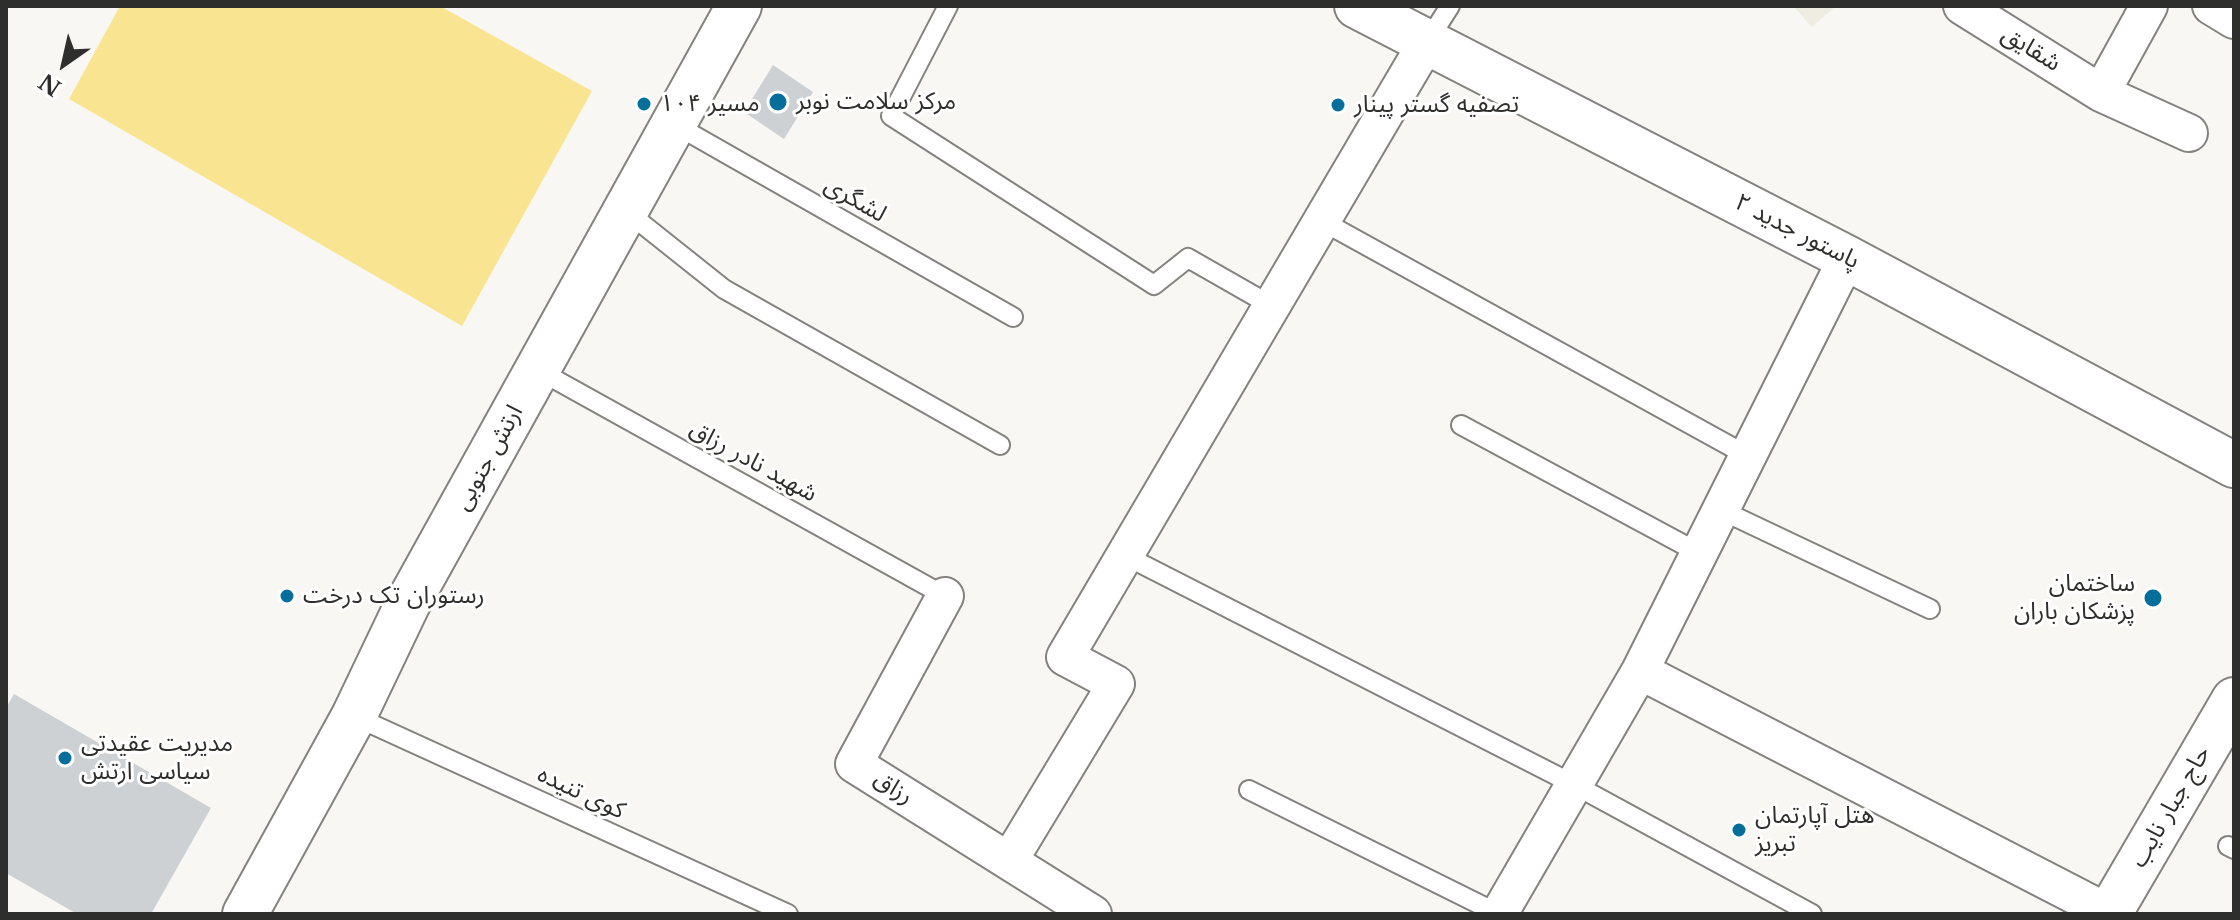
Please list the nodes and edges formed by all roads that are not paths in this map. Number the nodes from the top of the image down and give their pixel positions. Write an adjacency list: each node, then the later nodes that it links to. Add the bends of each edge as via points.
1 (739, 6): 11 (main road, ارتش جنوبی)
2 (948, 6): 16 (lane, via 891,116 1154,285 1188,258)
3 (1357, 6): 9 (main road, پاستور جدید ۲)
4 (1450, 6): 9 (lane)
5 (1962, 6): 10 (street, شقایق)
6 (2149, 6): 10 (street)
7 (2211, 6): 8 (street)
8 (2234, 20)
9 (1427, 42): 14 (street); 15 (main road, پاستور جدید ۲)
10 (2101, 93): 12 (street, شقایق)
11 (674, 124): 13 (main road, ارتش جنوبی); 17 (lane, لشگری)
12 (2189, 133)
13 (626, 211): 18 (main road, ارتش جنوبی); 20 (lane, via 724,289)
14 (1322, 221): 16 (street); 21 (lane)
15 (1847, 258): 21 (street); 22 (main road, پاستور جدید ۲)
16 (1272, 306): 25 (street)
17 (1013, 317)
18 (538, 370): 26 (lane, شهید نادر رزاق); 30 (main road, ارتش جنوبی, via 408,603)
19 (1461, 425): 24 (lane)
20 (1000, 445)
21 (1748, 456): 23 (street)
22 (2234, 465)
23 (1721, 510): 24 (street); 27 (lane)
24 (1699, 553): 28 (street)
25 (1126, 556): 31 (lane); 33 (street, via 1065,657 1116,684)
26 (945, 596): 33 (street, رزاق, via 854,764)
27 (1930, 609)
28 (1640, 671): 31 (street); 34 (street)
29 (2234, 700): 34 (main road, حاج جبار نایب)
30 (354, 716): 35 (main road, ارتش جنوبی); 36 (lane, کوی تنیده)
31 (1573, 784): 38 (street); 39 (lane)
32 (1249, 790): 38 (lane)
33 (1009, 861): 37 (street, رزاق)
34 (2109, 913)
35 (245, 914)
36 (788, 914)
37 (1093, 914)
38 (1499, 914)
39 (1812, 914)

